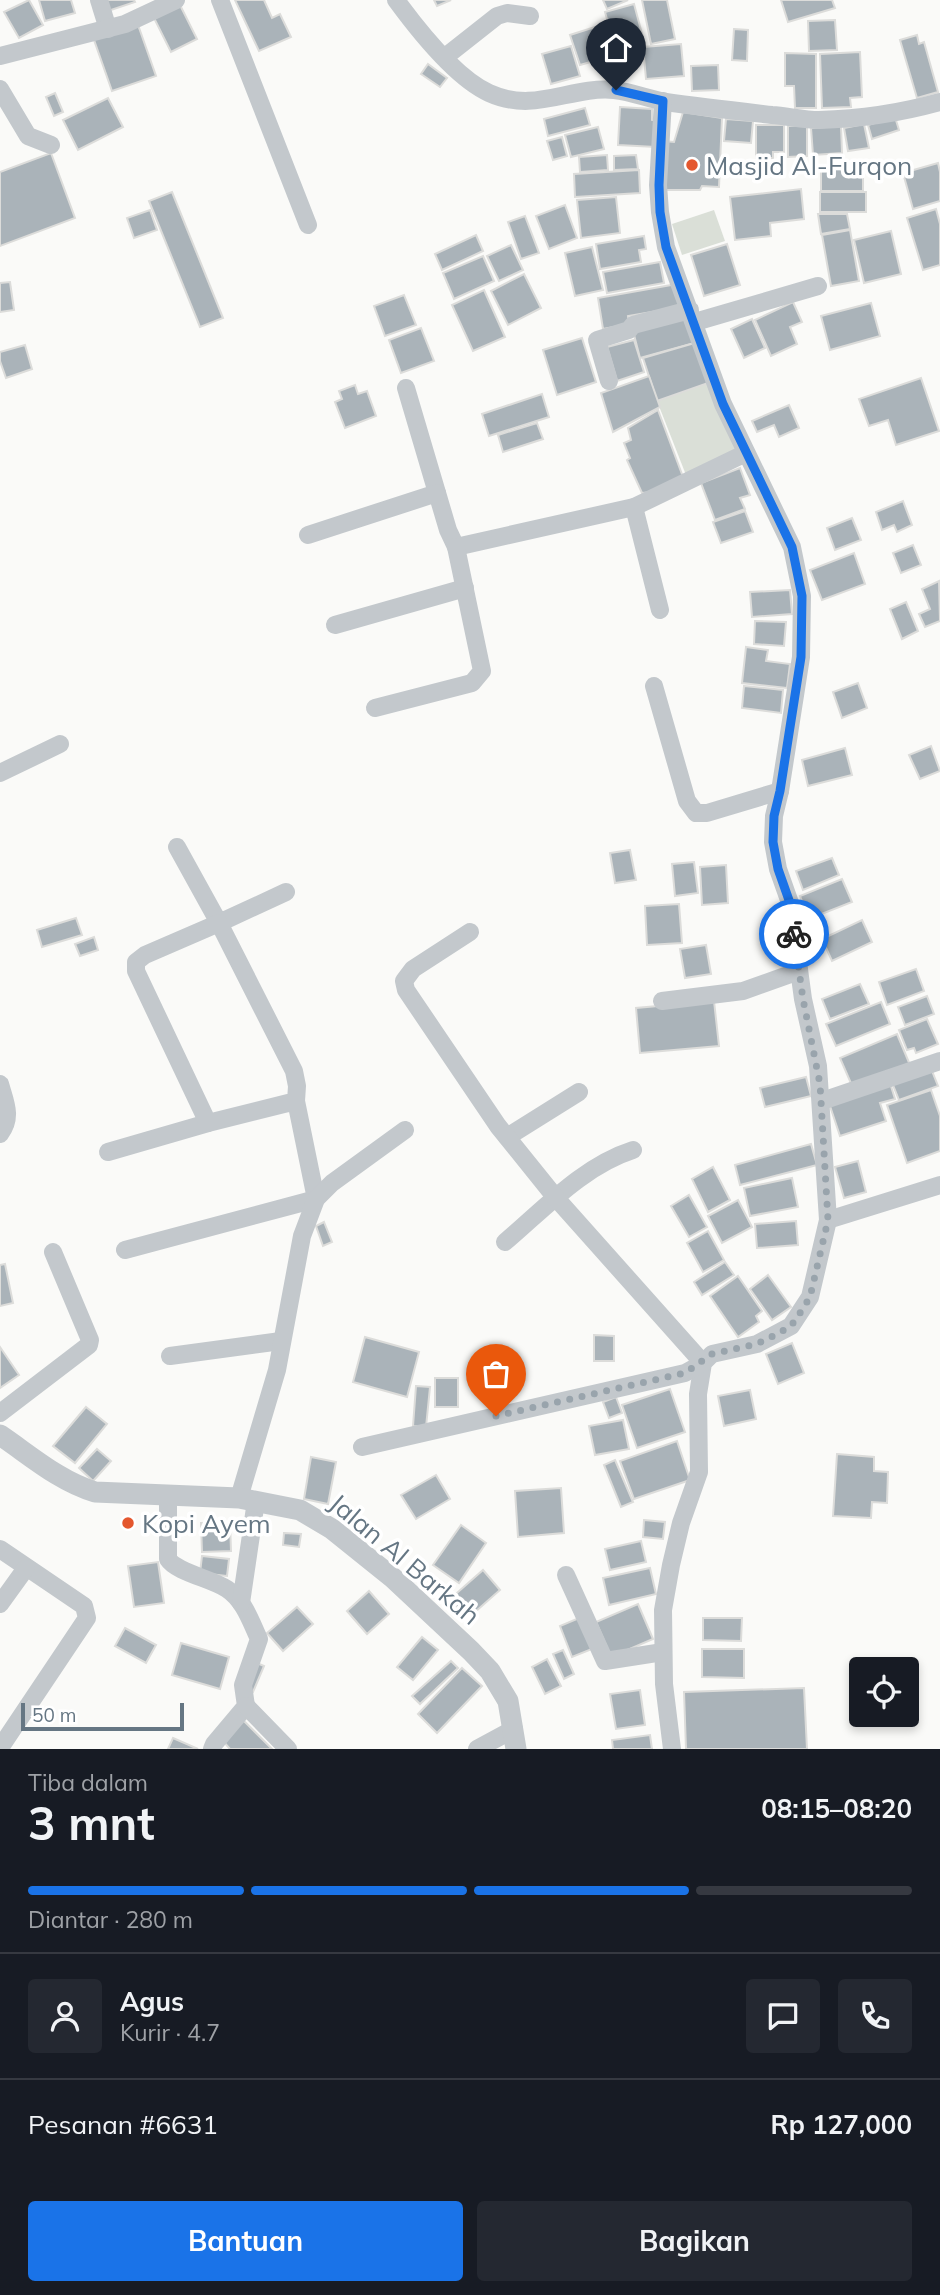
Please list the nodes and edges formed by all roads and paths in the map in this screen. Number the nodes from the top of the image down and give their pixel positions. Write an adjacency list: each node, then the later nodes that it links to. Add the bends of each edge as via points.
1 (99, 0): 6 (street)
2 (176, 0): 6 (street)
3 (220, 0): 13 (street)
4 (396, 0): 8 (street, via 421,35)
5 (530, 16): 8 (street, via 497,16)
6 (108, 29): 7 (street)
7 (0, 56)
8 (445, 57): 10 (street, via 470,81 512,100 535,102 589,89)
9 (0, 89): 12 (street, via 28,136)
10 (663, 101): 11 (street, via 818,120 877,116); 15 (street, via 660,212 666,247)
11 (940, 102)
12 (51, 145)
13 (308, 225)
14 (818, 286): 15 (street)
15 (693, 316): 16 (street, via 633,325 597,340); 18 (street, via 710,372)
16 (609, 381)
17 (406, 388): 19 (street)
18 (746, 453): 20 (street); 30 (street, via 792,547 802,596 801,657)
19 (437, 493): 21 (street); 22 (street)
20 (634, 507): 22 (street); 24 (street)
21 (308, 535)
22 (456, 547): 23 (street)
23 (464, 588): 25 (street); 27 (street, via 482,671 479,678)
24 (660, 610)
25 (335, 625)
26 (654, 686): 30 (street, via 687,801 696,813)
27 (374, 708)
28 (60, 744): 29 (street)
29 (0, 773)
30 (780, 791): 35 (street, via 773,842 790,903)
31 (177, 846): 33 (street)
32 (286, 892): 33 (street)
33 (219, 923): 40 (street, via 294,1071); 42 (street, via 136,962 136,971)
34 (470, 932): 45 (street, via 413,969 404,981)
35 (799, 971): 36 (street, via 743,991); 41 (street)
36 (663, 1001)
37 (940, 1061): 41 (street)
38 (0, 1084): 44 (street, via 7,1124)
39 (579, 1092): 45 (street)
40 (296, 1101): 42 (street); 50 (street)
41 (822, 1101): 51 (street)
42 (208, 1124): 47 (street)
43 (405, 1130): 50 (street)
44 (0, 1133)
45 (507, 1137): 49 (street)
46 (633, 1150): 49 (street, via 588,1172)
47 (108, 1152)
48 (940, 1185): 51 (street)
49 (556, 1198): 52 (street); 57 (street)
50 (316, 1199): 53 (street); 55 (street, via 302,1236)
51 (828, 1220): 57 (street, via 810,1297 791,1326 757,1344 712,1354)
52 (505, 1242)
53 (125, 1250)
54 (53, 1252): 58 (street, via 89,1345)
55 (281, 1341): 56 (street); 62 (street)
56 (170, 1356)
57 (703, 1363): 60 (street, via 685,1373); 68 (street, via 698,1394 699,1472 671,1565 663,1610)
58 (0, 1413)
59 (0, 1435): 61 (street, Jalan Al Barkah, via 77,1486 95,1492)
60 (362, 1447)
61 (169, 1496): 62 (street, Jalan Al Barkah); 66 (street, via 171,1564 228,1589)
62 (247, 1500): 66 (street); 70 (street, Jalan Al Barkah, via 300,1510 393,1578 489,1671 508,1701)
63 (0, 1549): 64 (street)
64 (26, 1568): 67 (street); 71 (street, via 84,1606 87,1618)
65 (566, 1574): 68 (street, via 605,1661)
66 (241, 1603): 69 (street, via 259,1639 243,1685)
67 (0, 1604)
68 (663, 1651): 75 (street)
69 (246, 1706): 72 (street); 73 (street)
70 (515, 1739): 74 (street)
71 (0, 1748)
72 (212, 1749)
73 (288, 1749)
74 (477, 1749)
75 (673, 1749)

